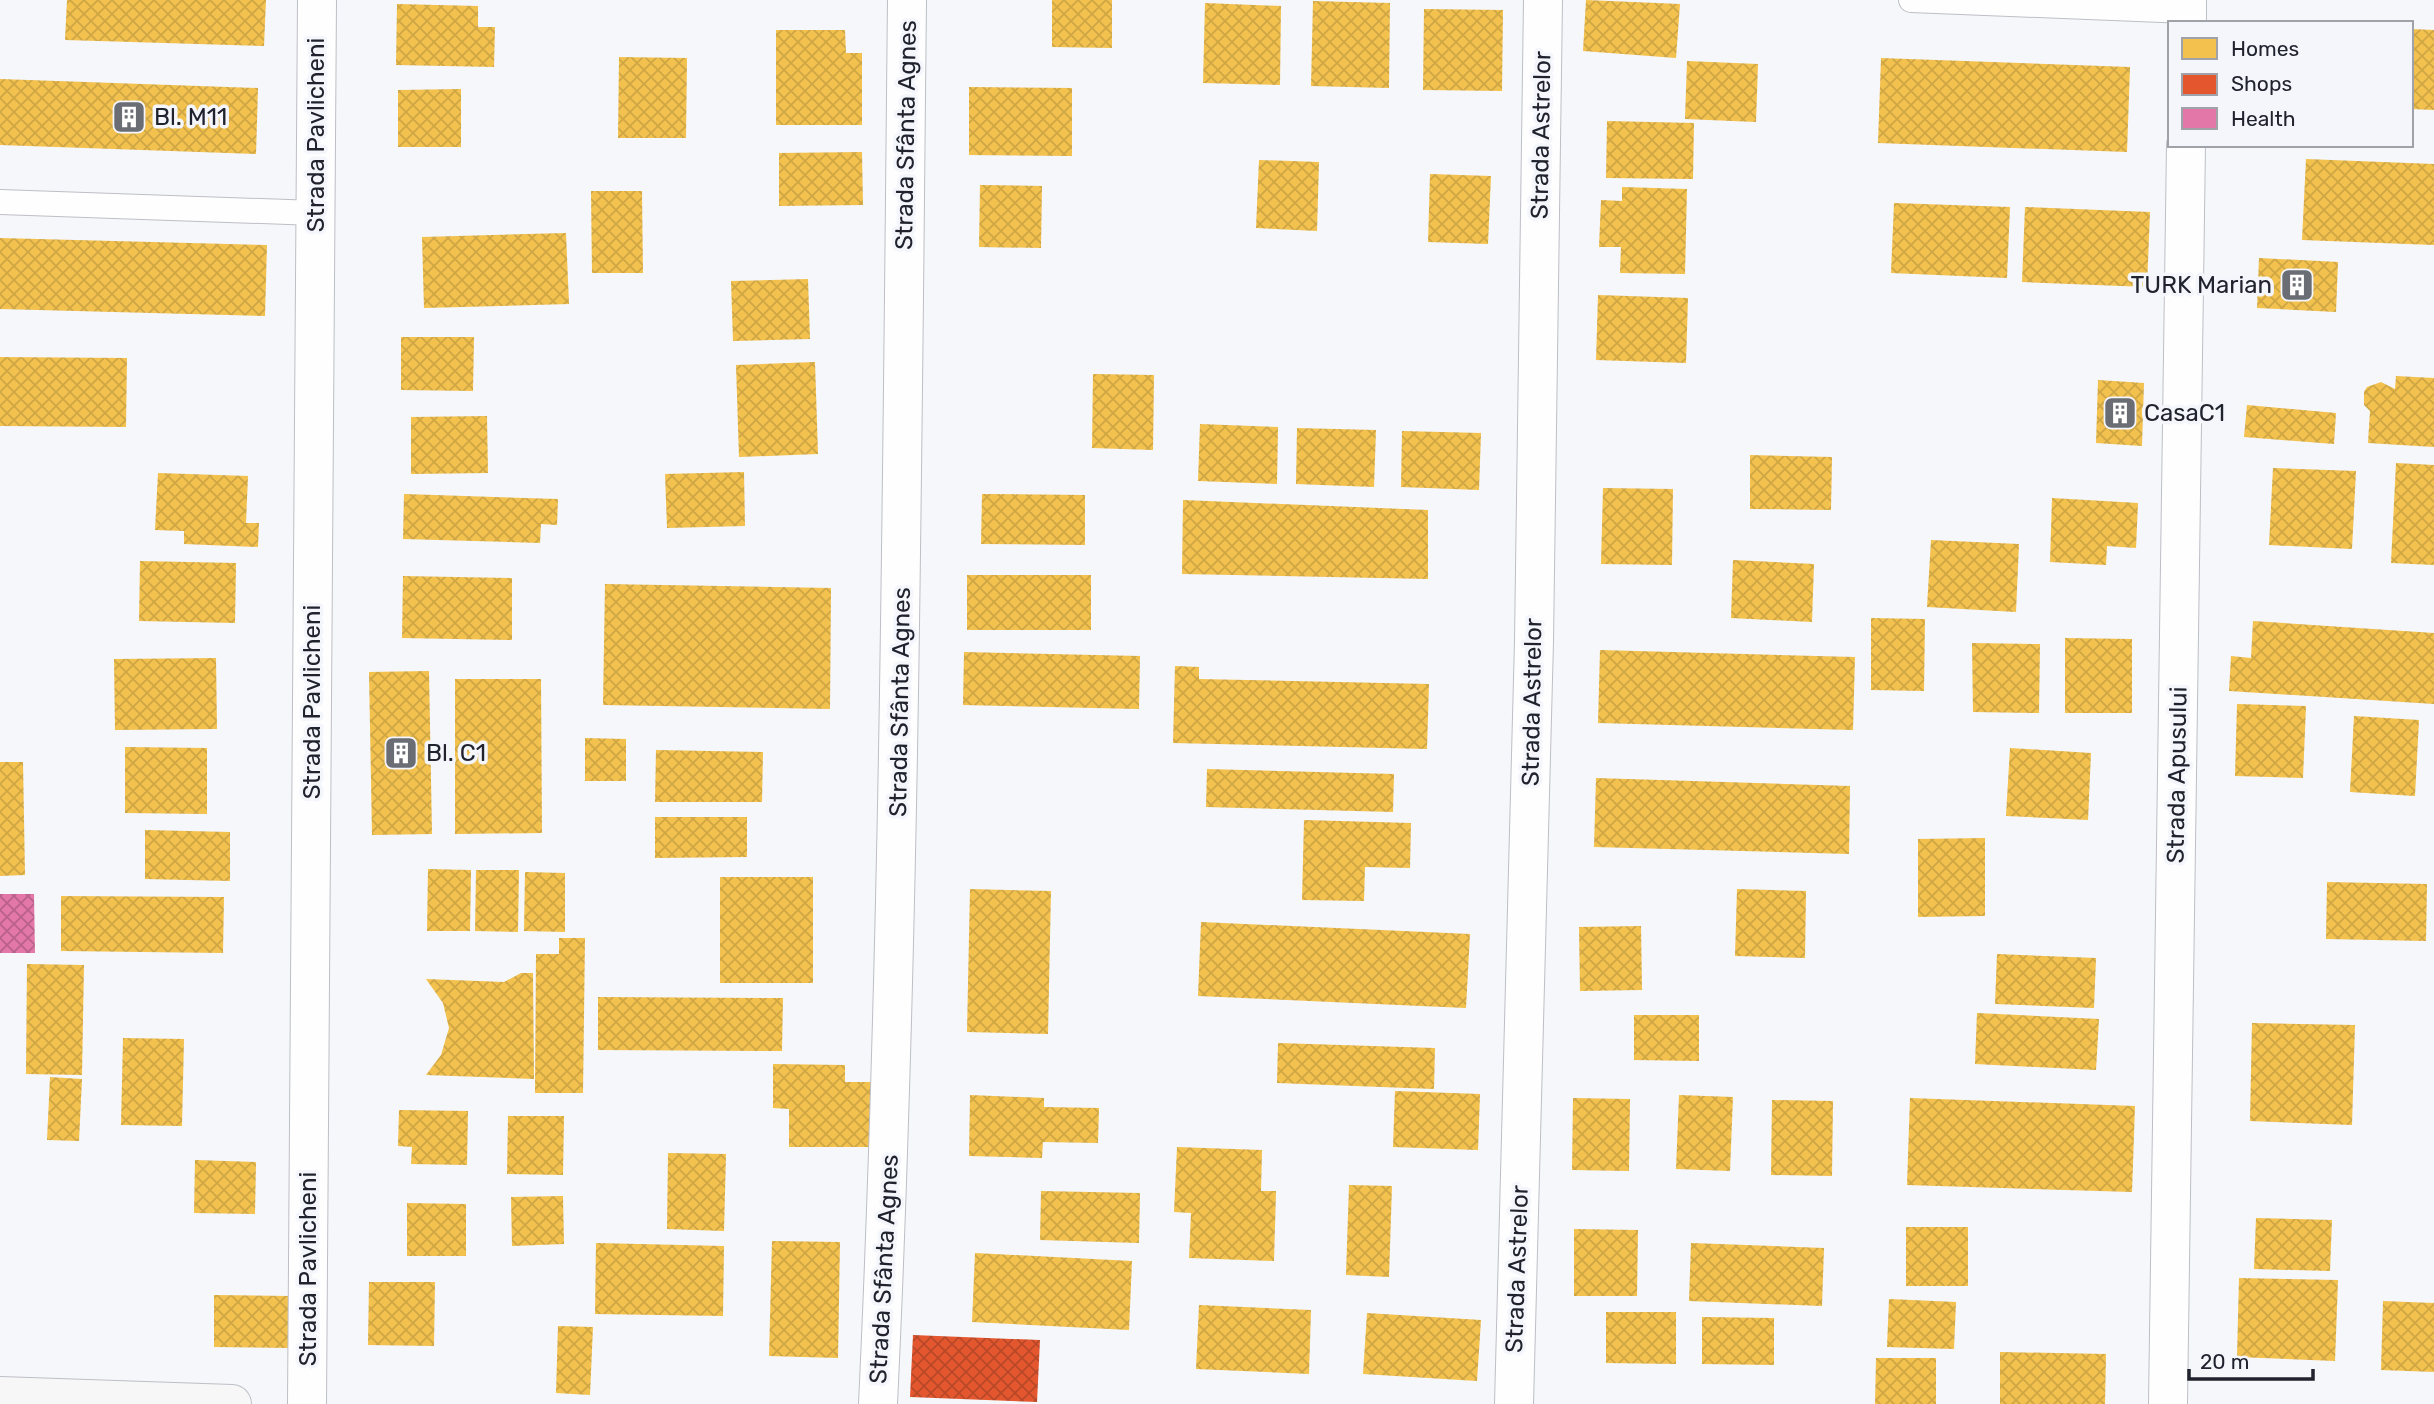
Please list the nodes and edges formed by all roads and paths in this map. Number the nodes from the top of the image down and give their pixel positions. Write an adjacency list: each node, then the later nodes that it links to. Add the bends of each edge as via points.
1 (317, 0): 8 (street, Strada Pavlicheni)
2 (907, 0): 12 (street, Strada Sfânta Agnes, via 898,850)
3 (1543, 0): 13 (street, Strada Astrelor, via 1534,641)
4 (1911, 0): 5 (lane)
5 (2187, 11)
6 (2186, 147): 14 (street, Strada Apusului)
7 (0, 202): 8 (lane)
8 (316, 213): 11 (street, Strada Pavlicheni)
9 (0, 1396): 10 (street)
10 (232, 1404)
11 (307, 1404)
12 (878, 1404)
13 (1514, 1404)
14 (2168, 1404)

